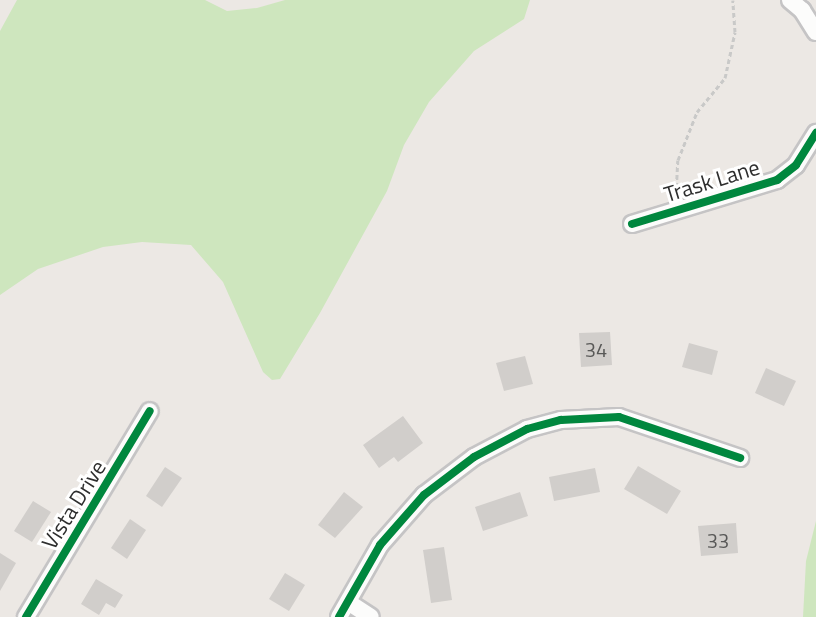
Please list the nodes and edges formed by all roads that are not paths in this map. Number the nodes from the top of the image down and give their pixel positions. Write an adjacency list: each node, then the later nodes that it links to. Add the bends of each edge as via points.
1 (790, 0): 2 (street, via 802,10)
2 (816, 32)
3 (816, 133): 4 (street, Trask Lane, via 796,165 777,180)
4 (632, 224)
5 (150, 411): 8 (street, Vista Drive)
6 (741, 458): 7 (street, via 619,417 561,420 527,429 474,457 424,495 380,545)
7 (348, 602): 9 (street); 10 (street)
8 (26, 617)
9 (339, 617)
10 (371, 617)

